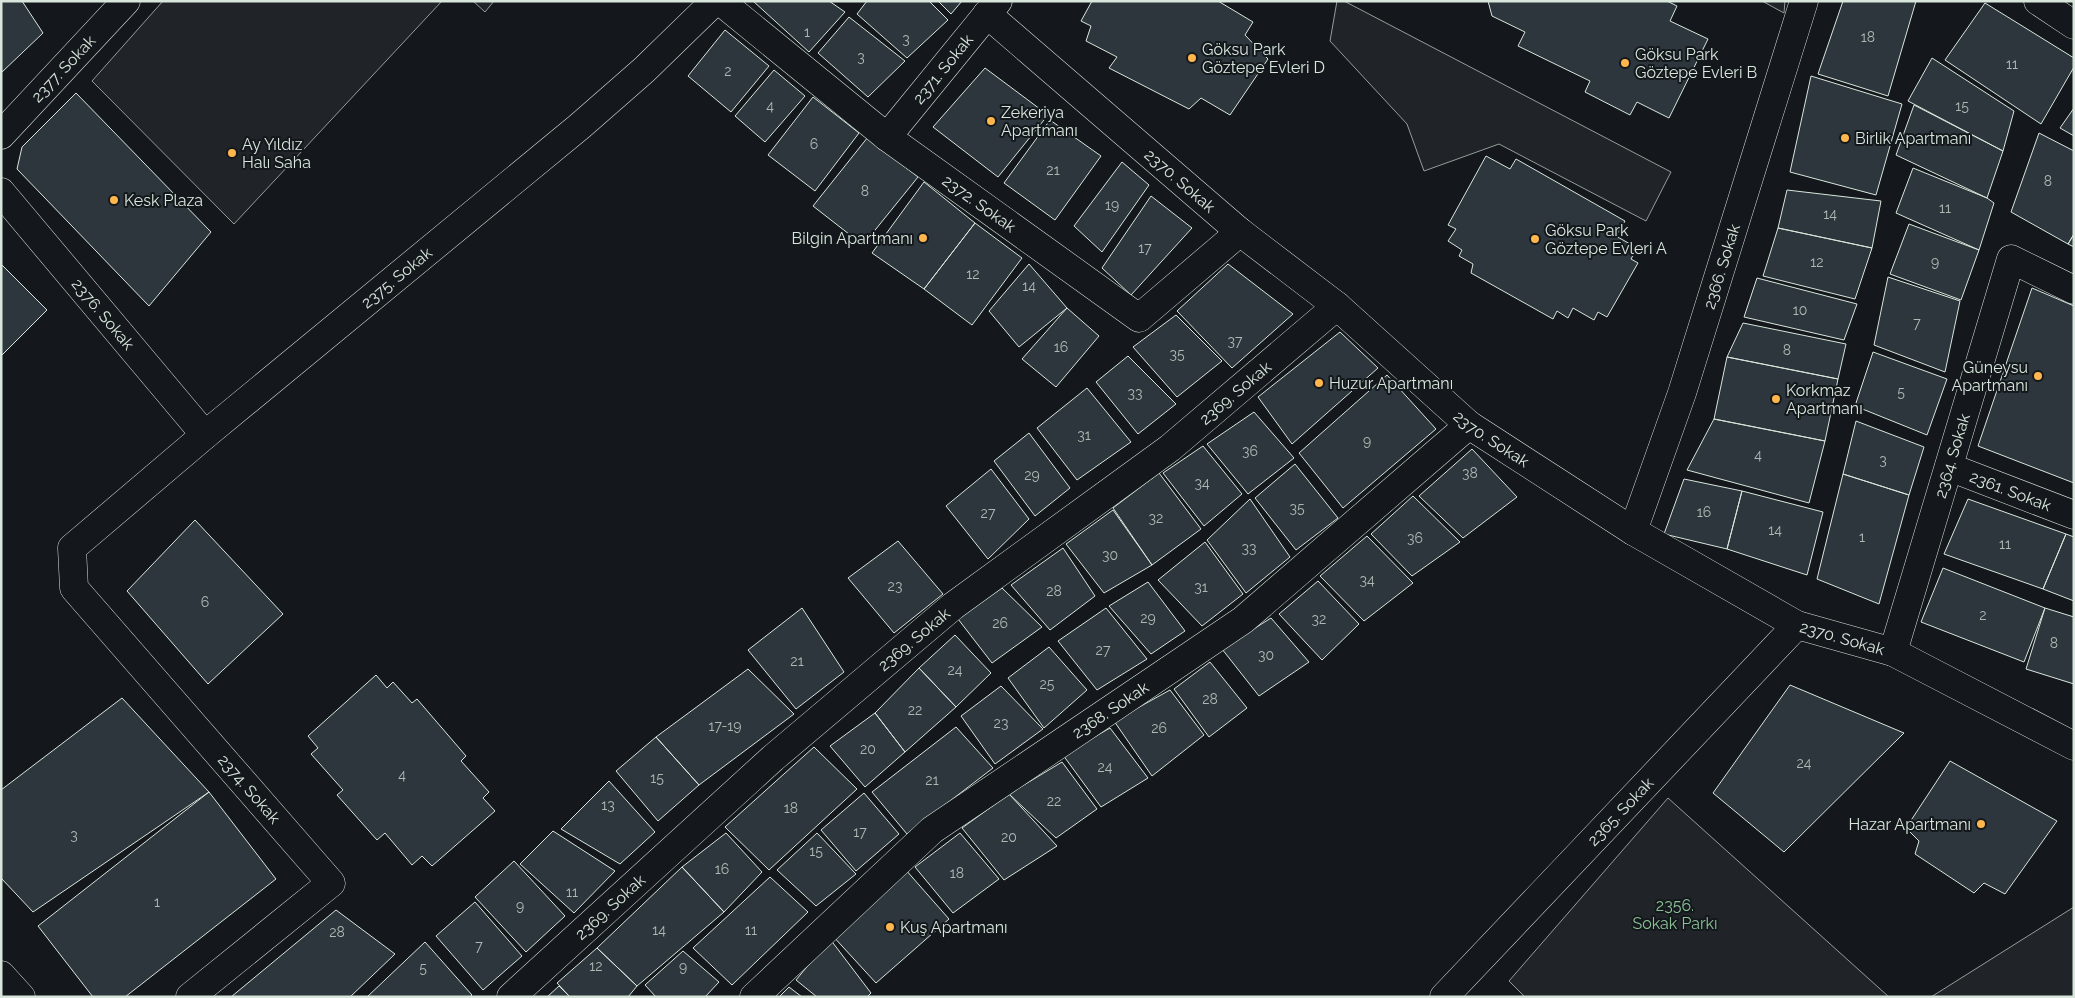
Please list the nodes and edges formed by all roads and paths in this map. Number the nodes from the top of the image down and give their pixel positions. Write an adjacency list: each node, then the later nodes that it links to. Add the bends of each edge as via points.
1 (126, 1): 8 (street, 2377. Sokak)
2 (715, 1): 15 (street, 2375. Sokak, via 580,126)
3 (720, 1): 9 (street, 2372. Sokak)
4 (1804, 1): 18 (street, 2366. Sokak, via 1682,393)
5 (2038, 1): 7 (street)
6 (993, 8): 9 (street, 2371. Sokak); 11 (street, 2370. Sokak)
7 (2074, 25)
8 (1, 135)
9 (887, 137): 11 (street, 2372. Sokak, via 1139,318)
10 (1, 192): 15 (street, 2376. Sokak)
11 (1240, 232): 13 (street, 2370. Sokak)
12 (2074, 290): 16 (street, 2364. Sokak, via 2011,259)
13 (1337, 306): 14 (street, 2370. Sokak); 26 (street, 2369. Sokak, via 1170,448 953,606 773,758)
14 (1468, 425): 18 (street, 2370. Sokak); 27 (street, 2368. Sokak, via 1243,620 932,830)
15 (205, 435): 19 (street, 2375. Sokak)
16 (1949, 467): 17 (street, 2361. Sokak); 21 (street, 2364. Sokak)
17 (2074, 515)
18 (1633, 531): 20 (street, 2370. Sokak)
19 (72, 548): 25 (street, 2374. Sokak, via 74,588 331,883)
20 (1797, 625): 21 (street, 2370. Sokak); 28 (street, 2365. Sokak)
21 (1893, 652): 22 (street, 2370. Sokak)
22 (2074, 746)
23 (1, 974): 24 (street)
24 (21, 997)
25 (190, 997)
26 (511, 997)
27 (754, 997)
28 (1444, 997)

